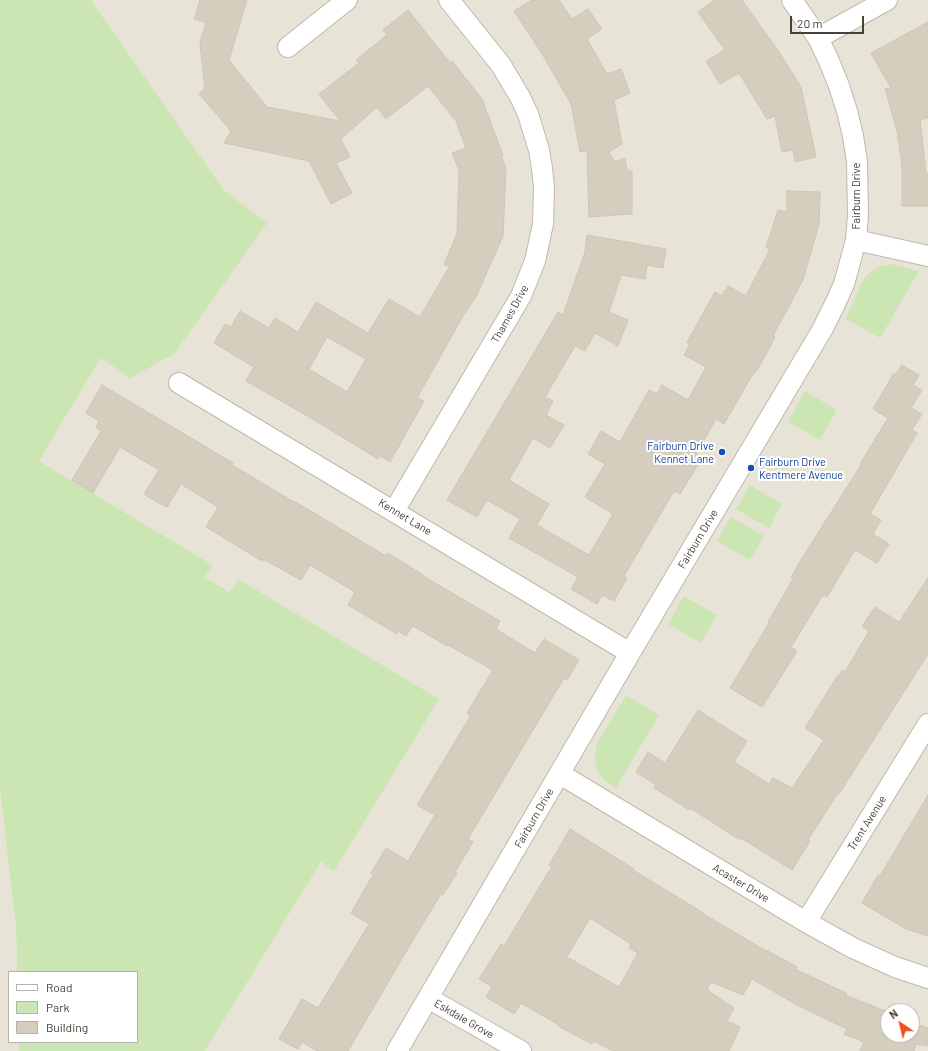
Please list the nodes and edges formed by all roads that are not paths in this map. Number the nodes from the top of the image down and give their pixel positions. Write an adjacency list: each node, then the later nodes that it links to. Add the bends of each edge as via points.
1 (347, 0): 6 (street)
2 (449, 0): 10 (street, Thames Drive, via 501,65 528,114 542,168 543,224 535,261 521,296)
3 (792, 0): 5 (street, Fairburn Drive)
4 (887, 0): 5 (street)
5 (818, 38): 7 (street, Fairburn Drive, via 839,86 853,136 858,188)
6 (288, 47)
7 (856, 240): 8 (street); 11 (street, Fairburn Drive, via 844,284 822,330)
8 (928, 256)
9 (179, 383): 10 (street, Kennet Lane)
10 (394, 511): 11 (street, Kennet Lane)
11 (630, 653): 13 (street, Fairburn Drive)
12 (928, 724): 14 (street, Trent Avenue)
13 (560, 774): 14 (street, Acaster Drive); 16 (street, Fairburn Drive)
14 (806, 922): 15 (street, Acaster Drive, via 853,948 895,967)
15 (928, 978)
16 (428, 998): 17 (street, Fairburn Drive); 18 (street, Eskdale Grove)
17 (397, 1051)
18 (521, 1051)

